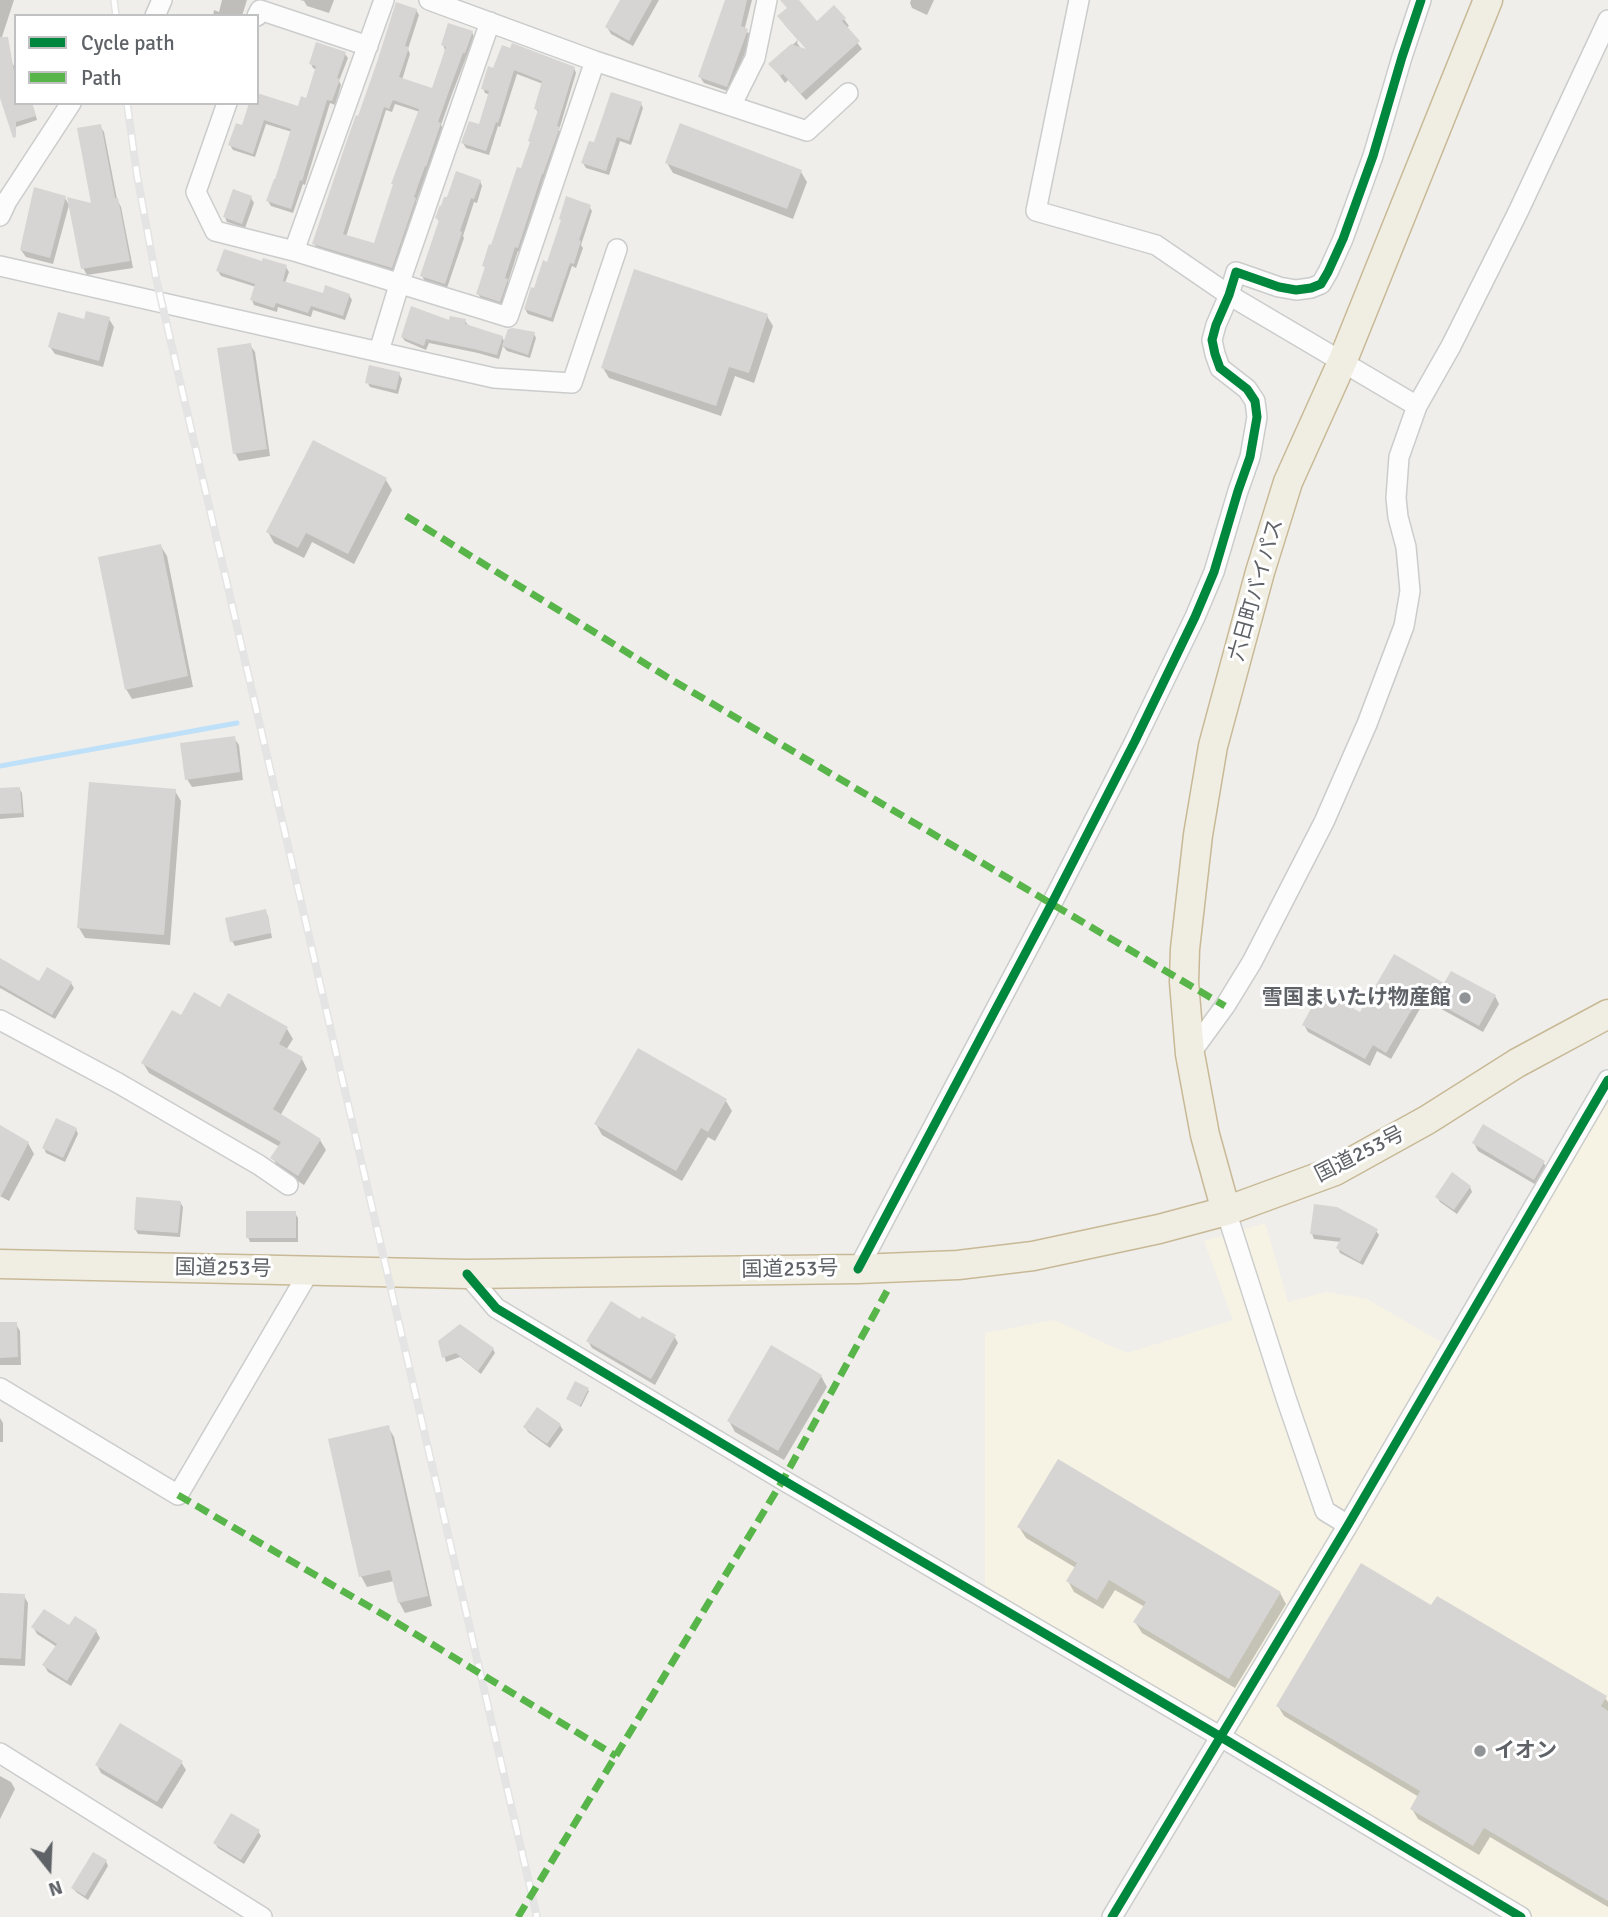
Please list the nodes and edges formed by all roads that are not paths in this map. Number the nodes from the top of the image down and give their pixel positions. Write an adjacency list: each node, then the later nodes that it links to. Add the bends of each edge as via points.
1 (384, 0): 10 (street)
2 (429, 0): 9 (street)
3 (767, 0): 15 (street, via 755,58)
4 (1079, 0): 21 (street, via 1036,211 1156,246)
5 (1421, 0): 21 (street, via 1373,156 1321,284 1296,290 1236,272)
6 (1488, 0): 23 (highway, 六日町バイパス)
7 (258, 14): 10 (street, via 260,9)
8 (1608, 20): 24 (street, via 1518,212)
9 (490, 22): 11 (street); 20 (street)
10 (368, 46): 18 (street)
11 (595, 61): 15 (street); 20 (street, via 508,317)
12 (848, 93): 15 (street, via 807,131)
13 (70, 105): 16 (street)
14 (226, 105): 18 (street, via 196,192 215,231)
15 (730, 106)
16 (0, 216)
17 (617, 249): 22 (street, via 572,383 494,378)
18 (294, 251): 20 (street)
19 (0, 266): 22 (street)
20 (399, 285): 22 (street)
21 (1229, 295): 23 (street); 32 (street, via 1214,332 1214,354 1220,368 1255,401 1256,417 1250,457 1214,572 1135,741)
22 (379, 351)
23 (1343, 360): 24 (street); 27 (highway, 六日町バイパス, via 1288,482 1213,746 1185,949)
24 (1417, 406): 27 (street, via 1399,457 1396,483 1410,591 1404,626 1324,822 1252,962)
25 (1608, 1014): 30 (highway, 国道253号, via 1335,1171)
26 (0, 1020): 29 (street, via 118,1083)
27 (1190, 1054): 30 (highway, 六日町バイパス)
28 (1608, 1080): 36 (street)
29 (288, 1185)
30 (1226, 1211): 32 (highway, 国道253号, via 1033,1256); 36 (street, via 1325,1511)
31 (0, 1264): 33 (highway, 国道253号)
32 (858, 1269): 34 (highway, 国道253号)
33 (310, 1270): 34 (highway, 国道253号); 35 (street, via 178,1495)
34 (467, 1273): 37 (street, via 496,1308)
35 (0, 1388)
36 (1348, 1525): 37 (street)
37 (1220, 1737): 40 (street); 41 (street)
38 (0, 1753): 39 (street)
39 (262, 1917)
40 (1112, 1917)
41 (1521, 1917)

